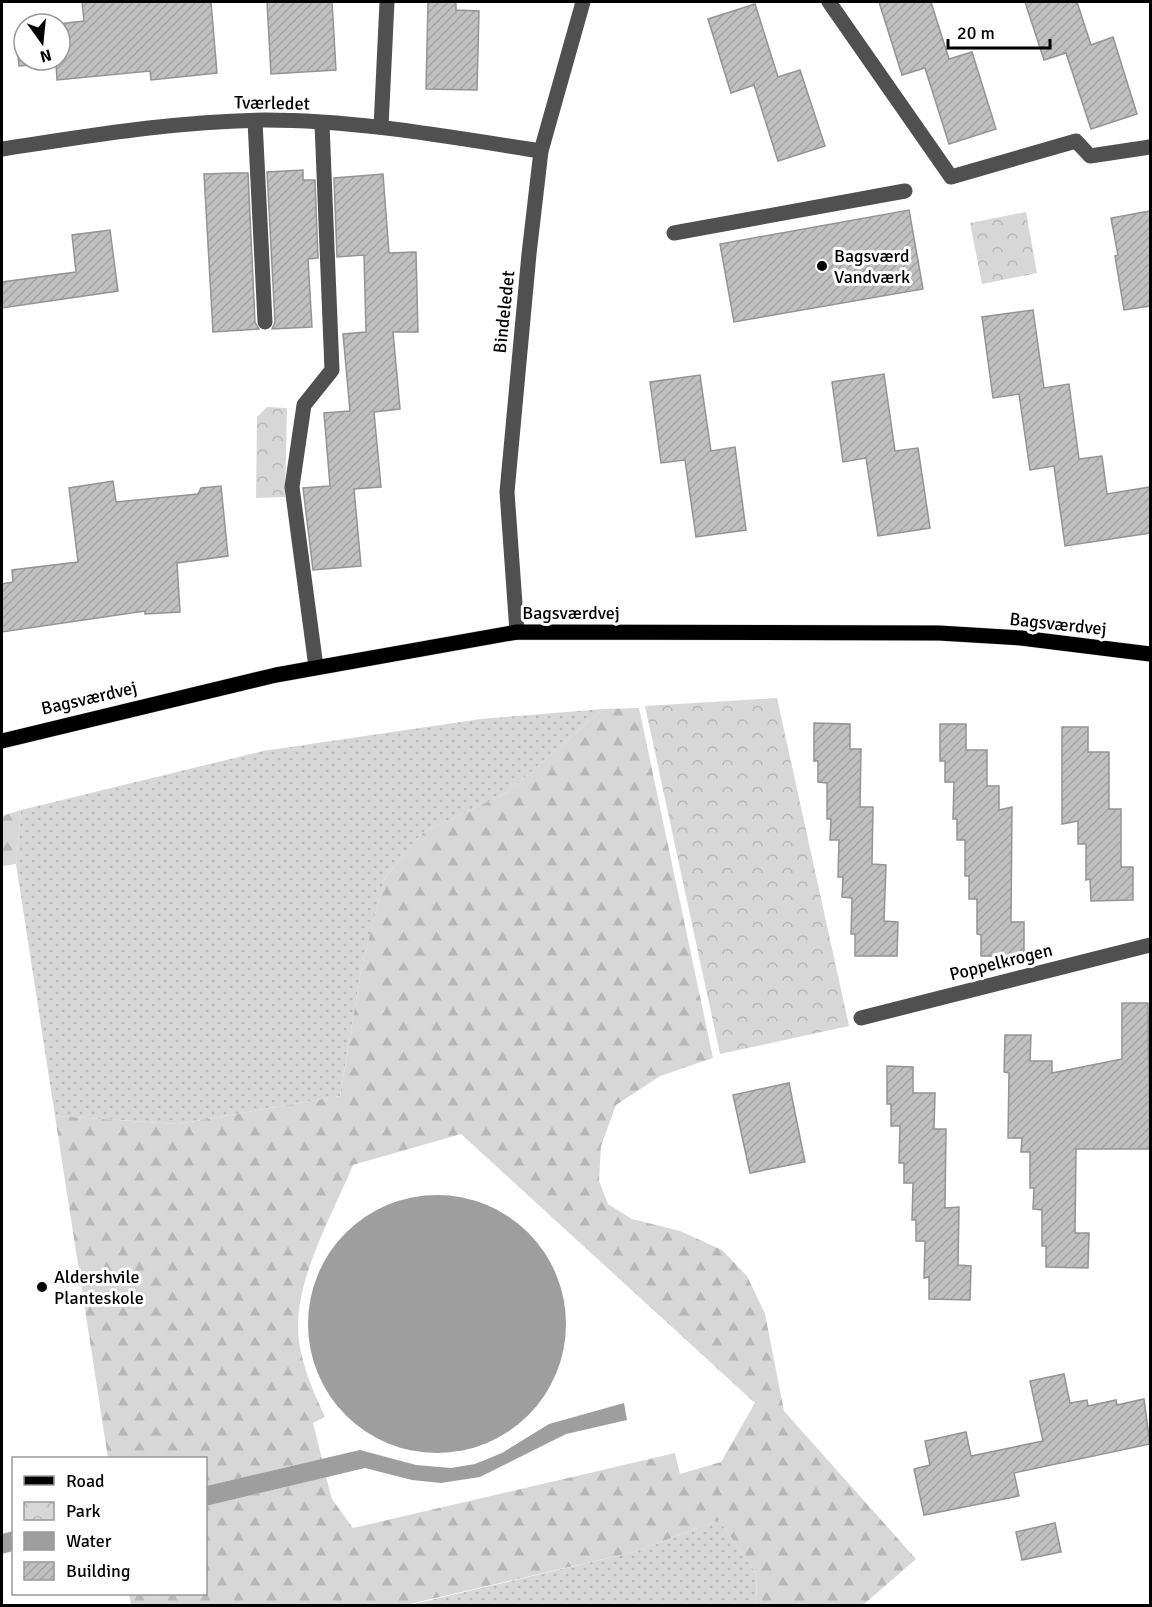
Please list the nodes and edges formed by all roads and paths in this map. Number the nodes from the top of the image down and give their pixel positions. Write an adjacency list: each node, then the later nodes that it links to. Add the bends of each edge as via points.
1 (387, 2): 6 (street)
2 (583, 2): 9 (street, Bindeledet)
3 (829, 2): 7 (street, via 951,177 1076,141 1090,156)
4 (255, 121): 5 (street, Tværledet); 8 (street, Tværledet, via 165,126); 12 (street)
5 (322, 124): 6 (street, Tværledet); 15 (street, via 332,370 304,405 292,486)
6 (381, 127): 9 (street, Tværledet)
7 (1150, 147)
8 (2, 148)
9 (541, 150): 13 (street, Bindeledet, via 507,492)
10 (905, 191): 11 (street)
11 (674, 232)
12 (265, 322)
13 (517, 632): 14 (main road, Bagsværdvej, via 939,633 1021,638); 15 (main road, Bagsværdvej)
14 (1150, 654)
15 (316, 668): 16 (main road, Bagsværdvej)
16 (2, 741)
17 (1150, 945): 18 (street, Poppelkrogen)
18 (861, 1018)

